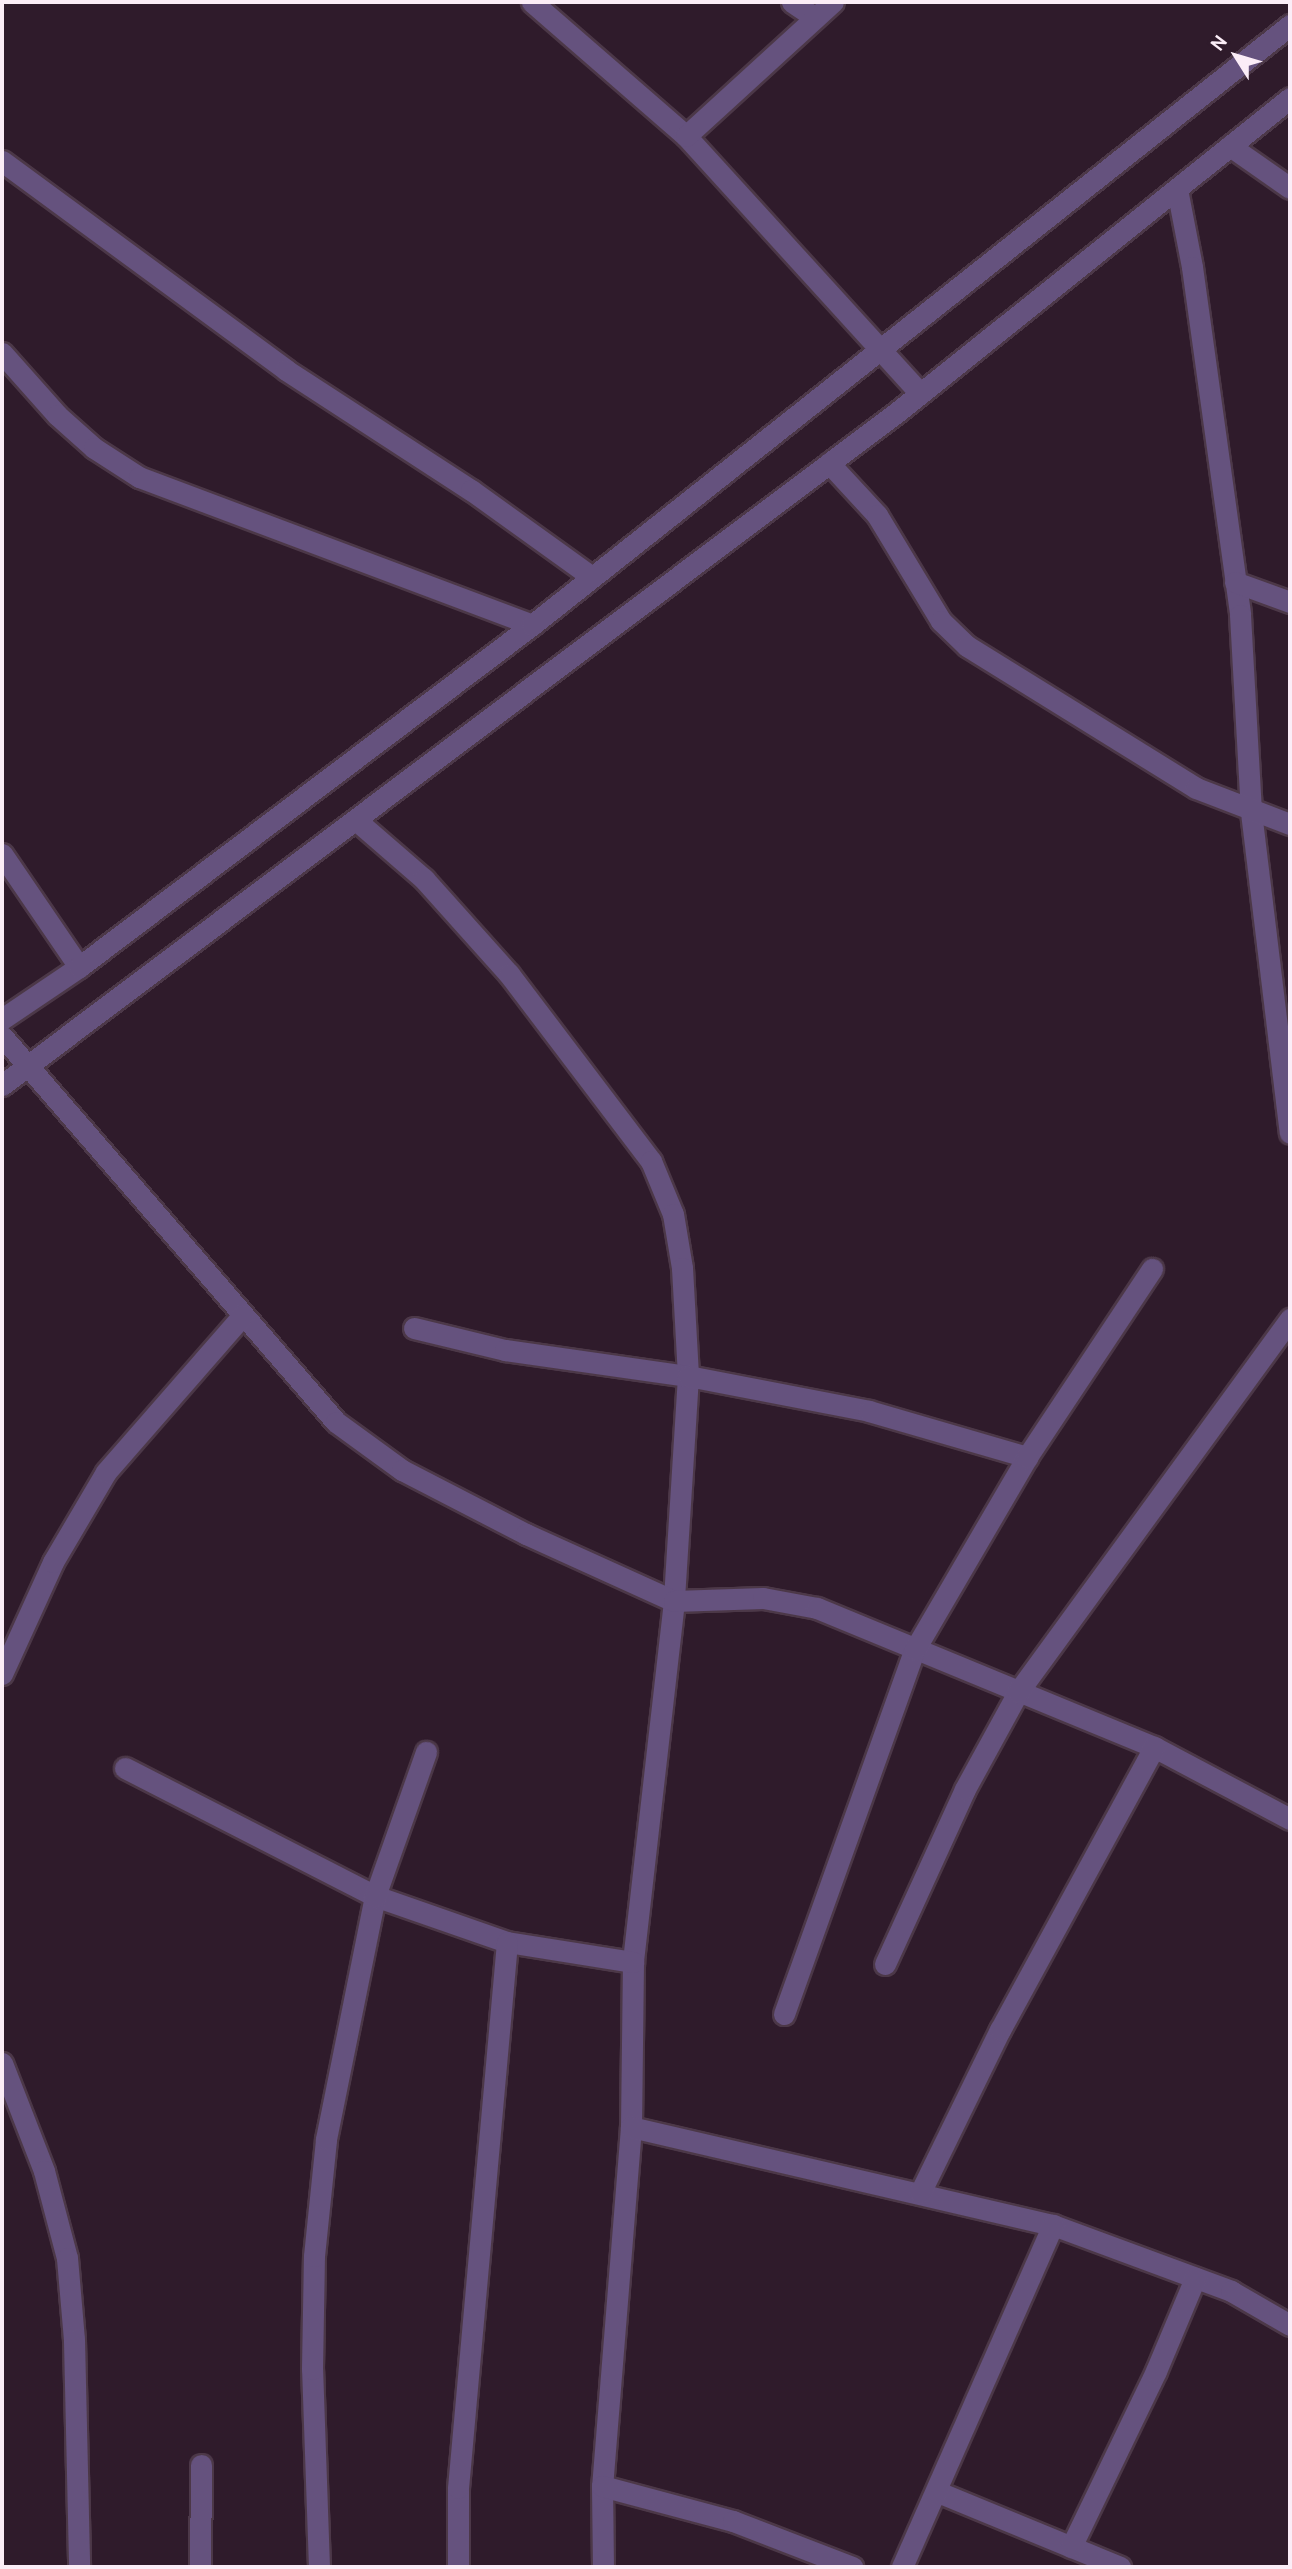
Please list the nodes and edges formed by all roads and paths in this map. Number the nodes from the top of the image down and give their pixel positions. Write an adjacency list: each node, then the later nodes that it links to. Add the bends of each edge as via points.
1 (532, 2): 7 (street)
2 (792, 2): 4 (street)
3 (832, 2): 4 (street)
4 (813, 16): 7 (street)
5 (1290, 25): 12 (street)
6 (1290, 99): 8 (street)
7 (686, 136): 12 (street)
8 (1230, 146): 10 (street); 11 (street)
9 (2, 161): 16 (street, via 286,370 471,490)
10 (1290, 188)
11 (1177, 189): 14 (street); 17 (street)
12 (884, 350): 14 (street); 16 (street)
13 (2, 353): 19 (street, via 57,415 94,448 139,477)
14 (920, 393): 15 (street)
15 (829, 463): 20 (street, via 877,515 941,621 967,646 1196,788); 21 (street)
16 (593, 577): 19 (street)
17 (1236, 582): 18 (street); 20 (street)
18 (1287, 594)
19 (532, 625): 24 (street)
20 (1251, 812): 22 (street); 27 (street)
21 (357, 821): 28 (street); 35 (street, via 424,879 501,964 651,1161 673,1214)
22 (1290, 824)
23 (2, 854): 24 (street)
24 (79, 967): 26 (street)
25 (1290, 1010): 27 (street)
26 (2, 1023): 28 (street)
27 (1278, 1032): 30 (street)
28 (29, 1066): 29 (street); 32 (street)
29 (2, 1085)
30 (1290, 1133)
31 (1152, 1269): 36 (street)
32 (243, 1315): 37 (street, via 336,1422 368,1448 526,1534); 39 (street, via 106,1472 52,1562)
33 (1290, 1319): 40 (street)
34 (414, 1328): 35 (street, via 505,1350)
35 (688, 1376): 36 (street, via 869,1410); 37 (street)
36 (1027, 1457): 38 (street)
37 (674, 1601): 38 (street, via 763,1598 817,1608); 47 (street)
38 (915, 1649): 40 (street); 49 (street)
39 (2, 1674)
40 (1018, 1692): 41 (street); 48 (street, via 965,1789)
41 (1154, 1747): 44 (street); 52 (street, via 1000,2030)
42 (426, 1752): 45 (street)
43 (125, 1768): 45 (street)
44 (1290, 1819)
45 (375, 1896): 46 (street); 62 (street, via 326,2139 314,2256 312,2459)
46 (507, 1942): 47 (street); 63 (street, via 458,2488)
47 (633, 1962): 51 (street)
48 (886, 1964)
49 (784, 2014)
50 (2, 2063): 60 (street, via 44,2171 67,2258 75,2340)
51 (631, 2127): 52 (street); 57 (street)
52 (920, 2193): 53 (street)
53 (1053, 2225): 54 (street); 58 (street)
54 (1195, 2278): 55 (street, via 1231,2291); 59 (street, via 1156,2371)
55 (1290, 2325)
56 (201, 2465): 61 (street)
57 (602, 2486): 64 (street); 65 (street, via 733,2521)
58 (938, 2491): 59 (street); 66 (street)
59 (1071, 2547): 67 (street)
60 (79, 2567)
61 (201, 2567)
62 (319, 2567)
63 (458, 2567)
64 (603, 2567)
65 (852, 2567)
66 (902, 2567)
67 (1120, 2567)

